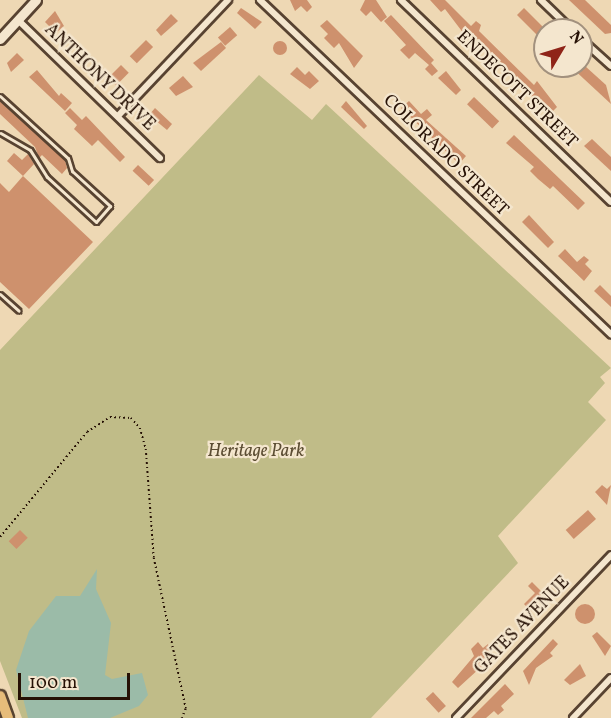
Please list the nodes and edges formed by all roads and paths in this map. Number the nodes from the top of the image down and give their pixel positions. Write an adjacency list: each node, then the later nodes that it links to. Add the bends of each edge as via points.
1 (35, 0): 7 (main road)
2 (228, 0): 12 (street)
3 (260, 0): 18 (street, COLORADO STREET)
4 (401, 0): 15 (street, ENDECOTT STREET)
5 (541, 0): 6 (street)
6 (560, 18)
7 (18, 20): 8 (main road); 12 (street, ANTHONY DRIVE)
8 (0, 39)
9 (593, 50): 10 (street)
10 (611, 66)
11 (0, 96): 13 (lane, via 110,206 96,222 47,177 30,150)
12 (118, 116): 14 (street, ANTHONY DRIVE)
13 (0, 133)
14 (160, 158)
15 (611, 202)
16 (0, 294): 17 (lane)
17 (19, 311)
18 (611, 334)
19 (0, 537): 24 (path, via 87,432 110,417 130,418 140,428 146,449 154,558 186,709)
20 (611, 555): 25 (street, GATES AVENUE)
21 (611, 678): 26 (street)
22 (0, 696): 23 (main road)
23 (8, 718)
24 (182, 718)
25 (456, 718)
26 (573, 718)

